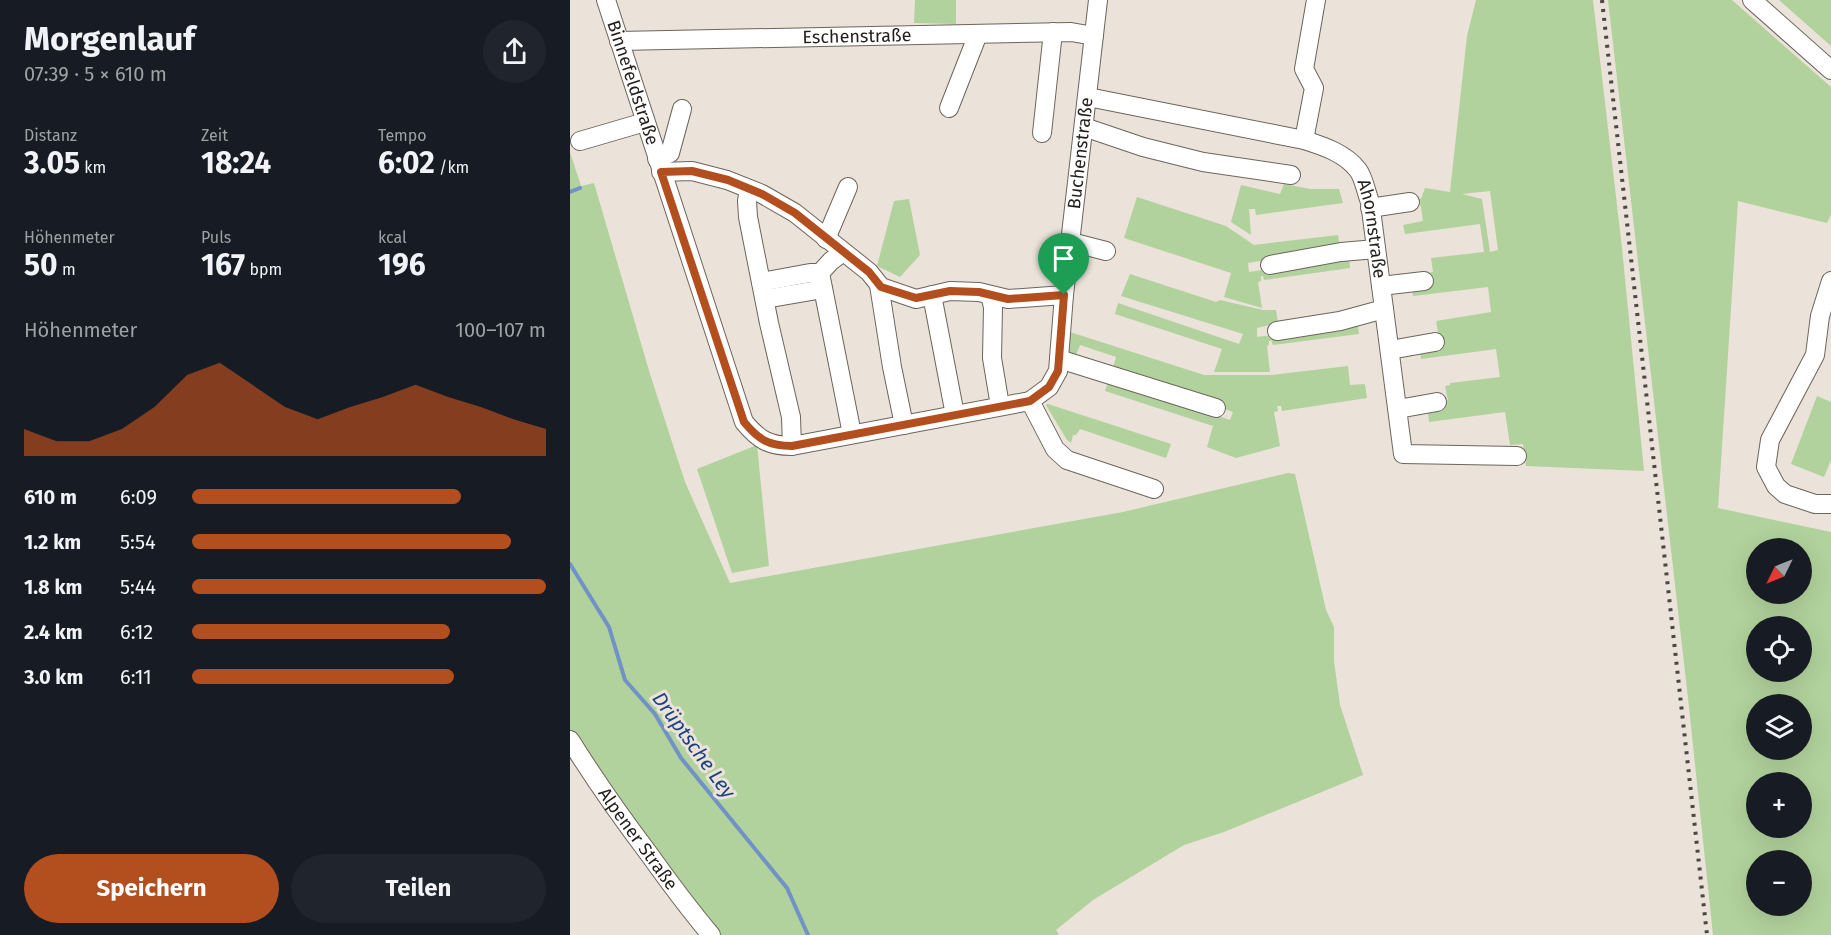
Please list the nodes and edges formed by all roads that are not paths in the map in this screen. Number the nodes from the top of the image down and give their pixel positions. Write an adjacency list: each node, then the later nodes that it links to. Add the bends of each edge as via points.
1 (606, 0): 8 (street, Binnefeldstraße)
2 (1098, 0): 7 (street, Buchenstraße)
3 (1316, 0): 16 (street, via 1305,69 1314,88)
4 (1752, 0): 9 (street)
5 (1053, 32): 6 (street, Eschenstraße); 7 (street, Eschenstraße); 15 (street)
6 (978, 34): 8 (street, Eschenstraße); 11 (street)
7 (1094, 36): 10 (street, Buchenstraße)
8 (619, 41): 13 (street, Binnefeldstraße)
9 (1831, 70)
10 (1088, 97): 14 (street, Buchenstraße); 16 (street, Ahornstraße)
11 (949, 108)
12 (681, 109): 18 (street, via 670,153)
13 (645, 122): 17 (street); 18 (street, Binnefeldstraße)
14 (1084, 127): 19 (street, via 1203,162); 25 (street, Buchenstraße)
15 (1042, 133)
16 (1304, 140): 23 (street, Ahornstraße, via 1343,157 1359,171)
17 (580, 141)
18 (659, 165): 21 (street, via 728,180); 52 (street, Binnefeldstraße, via 744,422 767,442)
19 (1292, 175)
20 (848, 187): 24 (street)
21 (749, 189): 24 (street, via 795,213); 35 (street, via 748,217)
22 (1410, 202): 23 (street)
23 (1370, 208): 26 (street, Ahornstraße)
24 (826, 239): 28 (street)
25 (1071, 242): 27 (street); 38 (street, Buchenstraße)
26 (1376, 249): 29 (street); 34 (street, Ahornstraße)
27 (1106, 251)
28 (843, 252): 30 (street, via 831,261); 33 (street)
29 (1270, 265)
30 (821, 281): 35 (street); 51 (street)
31 (1424, 281): 34 (street)
32 (1831, 281): 55 (street, via 1820,316 1815,354 1770,440 1766,467 1785,494 1815,504)
33 (879, 285): 36 (street, via 916,298); 50 (street)
34 (1381, 286): 39 (street, Ahornstraße)
35 (763, 291): 52 (street, via 791,417)
36 (932, 295): 37 (street, via 950,291); 49 (street)
37 (990, 295): 38 (street, via 1008,299); 46 (street, via 992,358)
38 (1064, 295): 43 (street, Buchenstraße)
39 (1384, 309): 40 (street); 42 (street, Ahornstraße)
40 (1277, 331)
41 (1435, 342): 42 (street)
42 (1390, 350): 48 (street, Ahornstraße)
43 (1059, 360): 44 (street, Buchenstraße, via 1049,387); 47 (street)
44 (1030, 401): 46 (street); 54 (street, via 1055,449 1067,460)
45 (1437, 402): 48 (street)
46 (1000, 406): 49 (street)
47 (1216, 408)
48 (1398, 409): 53 (street, Ahornstraße, via 1402,454)
49 (955, 415): 50 (street)
50 (904, 425): 51 (street)
51 (852, 434): 52 (street)
52 (792, 446)
53 (1517, 456)
54 (1154, 489)
55 (1831, 504)
56 (570, 740): 57 (street, Alpener Straße, via 618,813)
57 (711, 935)

